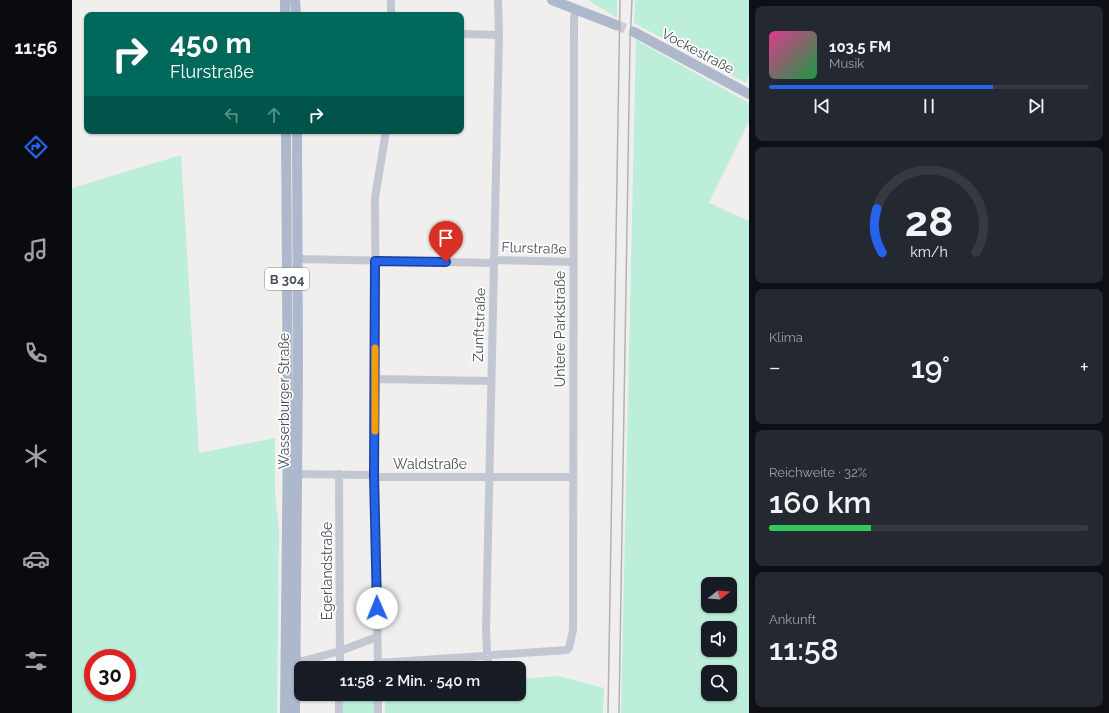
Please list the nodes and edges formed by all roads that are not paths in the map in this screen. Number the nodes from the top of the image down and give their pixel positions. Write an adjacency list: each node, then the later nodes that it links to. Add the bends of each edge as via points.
1 (285, 0): 7 (main road)
2 (295, 0): 8 (main road)
3 (391, 0): 9 (street)
4 (498, 0): 13 (street, Zunftstraße)
5 (552, 0): 6 (main road)
6 (576, 9): 10 (main road); 21 (street, Untere Parkstraße)
7 (285, 12)
8 (296, 12)
9 (391, 12)
10 (616, 25)
11 (634, 32): 14 (main road, Vockestraße)
12 (464, 34): 13 (street)
13 (499, 35): 20 (street, Zunftstraße)
14 (749, 94)
15 (286, 134): 24 (main road, Wasserburger Straße / B 304)
16 (297, 134): 18 (main road, Wasserburger Straße / B 304)
17 (385, 134): 19 (street, via 375,189)
18 (298, 259): 19 (street, Flurstraße); 24 (main road, Wasserburger Straße / B 304)
19 (375, 261): 20 (street, Flurstraße); 22 (street)
20 (494, 261): 21 (street, Flurstraße); 23 (street, Zunftstraße)
21 (573, 262): 28 (street, Untere Parkstraße)
22 (376, 379): 23 (street); 26 (street)
23 (491, 381): 27 (street, Zunftstraße)
24 (292, 474): 25 (street, Waldstraße); 32 (main road, Wasserburger Straße / B 304); 40 (main road, Wasserburger Straße / B 304)
25 (339, 474): 26 (street, Waldstraße); 30 (street, Egerlandstraße)
26 (374, 475): 27 (street, Waldstraße); 29 (street)
27 (489, 477): 28 (street, Waldstraße); 31 (street, Zunftstraße, via 486,630)
28 (573, 477): 31 (street, Untere Parkstraße, via 573,630 569,648 562,651)
29 (377, 638): 30 (street); 35 (street)
30 (340, 651): 33 (street); 34 (street, Egerlandstraße)
31 (488, 658): 36 (street)
32 (296, 661)
33 (303, 661)
34 (340, 661)
35 (378, 661)
36 (441, 661)
37 (295, 701): 41 (main road, B 304)
38 (339, 701): 42 (street)
39 (378, 701): 43 (street)
40 (285, 713)
41 (295, 713)
42 (339, 713)
43 (378, 713)

